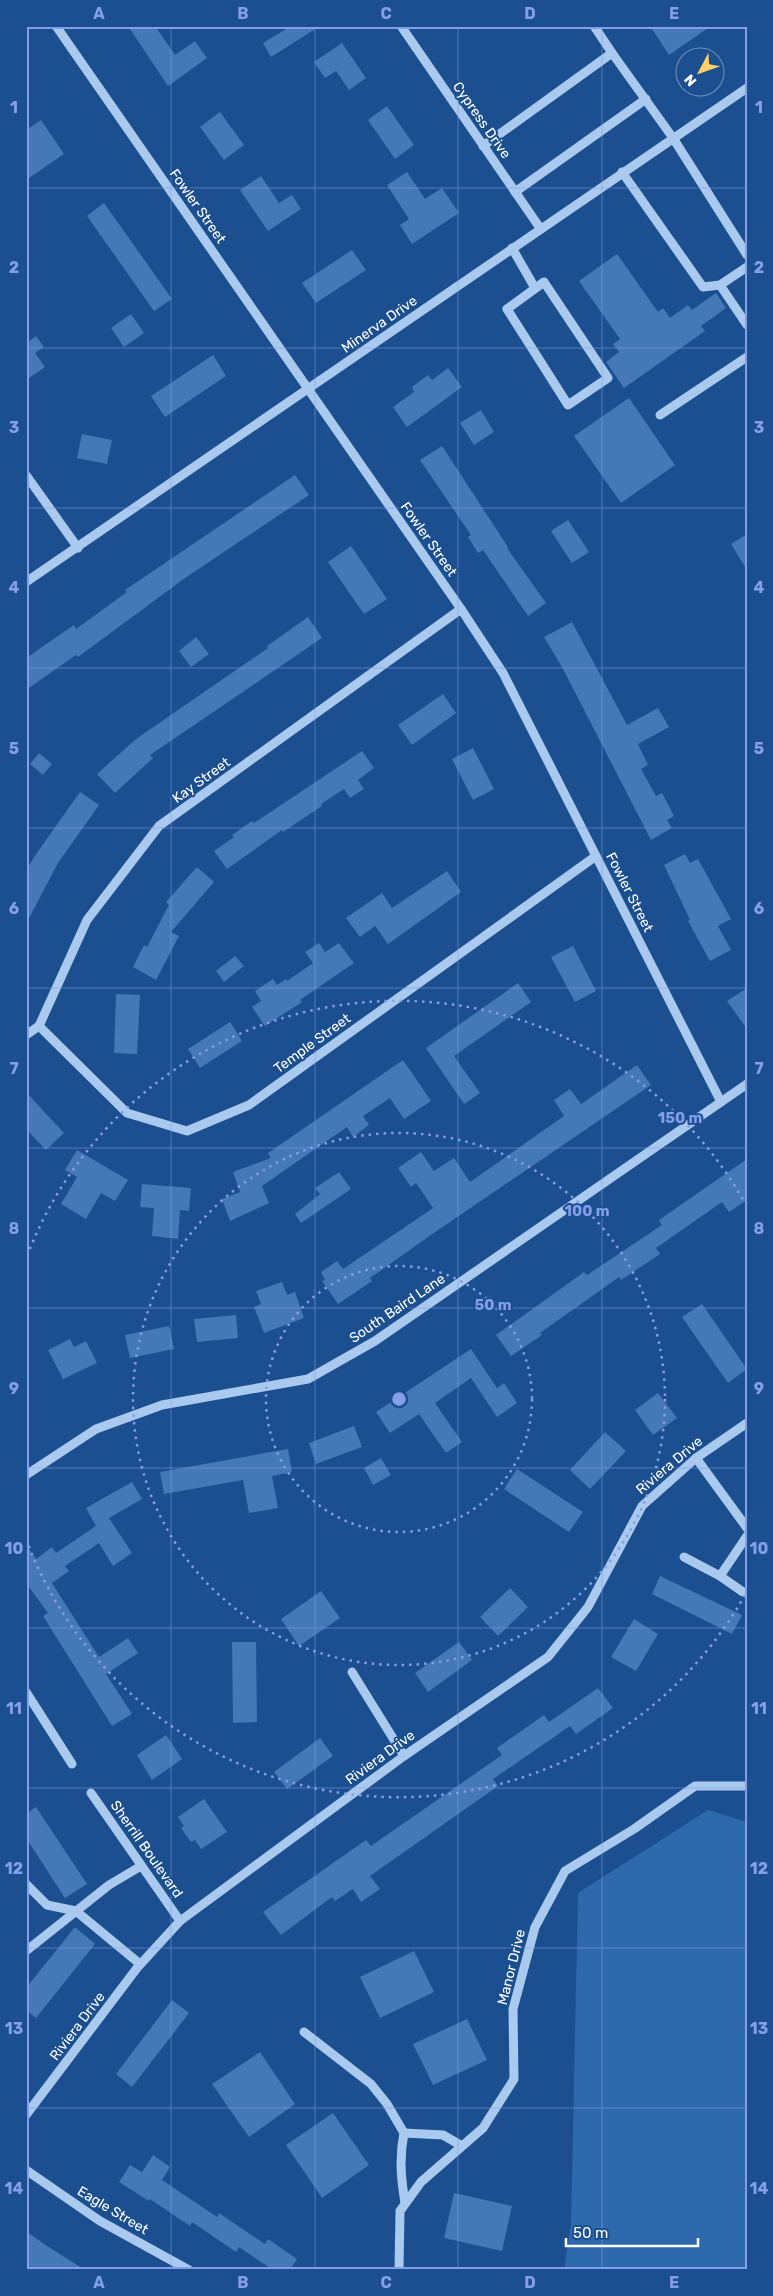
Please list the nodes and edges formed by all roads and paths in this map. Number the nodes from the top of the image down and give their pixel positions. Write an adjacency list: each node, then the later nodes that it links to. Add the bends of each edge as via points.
1 (56, 26): 19 (street, Fowler Street)
2 (401, 26): 8 (street, Cypress Drive)
3 (594, 26): 4 (street)
4 (612, 53): 6 (street); 8 (street)
5 (747, 88): 7 (street, Minerva Drive)
6 (646, 99): 7 (street); 10 (street)
7 (674, 138): 9 (street, Minerva Drive); 13 (street)
8 (483, 146): 10 (street, Cypress Drive)
9 (622, 172): 11 (street, Minerva Drive); 15 (street, via 702,287)
10 (515, 192): 11 (street, Cypress Drive)
11 (540, 228): 12 (street, Minerva Drive)
12 (512, 248): 16 (street); 19 (street, Minerva Drive)
13 (747, 255)
14 (747, 267): 15 (street)
15 (720, 285): 17 (street)
16 (535, 288): 16 (street, via 544,282 608,378 568,405 507,309)
17 (747, 325)
18 (747, 357): 20 (street)
19 (309, 390): 22 (street, Minerva Drive); 24 (street, Fowler Street)
20 (660, 415)
21 (26, 475): 22 (street)
22 (78, 548): 23 (street, Minerva Drive)
23 (26, 582)
24 (461, 609): 25 (street, Fowler Street, via 503,674); 26 (street, Kay Street, via 159,826 87,920)
25 (596, 856): 26 (street, Temple Street, via 249,1105 187,1131 127,1113); 29 (street, Fowler Street)
26 (39, 1026): 27 (street)
27 (26, 1034)
28 (747, 1084): 29 (street, South Baird Lane)
29 (721, 1102): 32 (street, South Baird Lane, via 376,1341 308,1379 162,1405 96,1429)
30 (747, 1423): 31 (street, Riviera Drive)
31 (696, 1458): 33 (street); 40 (street, Riviera Drive, via 642,1506 588,1607 548,1657)
32 (26, 1476)
33 (747, 1528)
34 (746, 1541): 36 (street)
35 (684, 1556): 36 (street)
36 (720, 1576): 37 (street)
37 (743, 1592)
38 (352, 1672): 40 (street)
39 (26, 1692): 41 (street)
40 (404, 1756): 47 (street, Riviera Drive)
41 (72, 1764)
42 (747, 1786): 53 (street, Manor Drive, via 694,1786 634,1829 565,1871 535,1926 513,2009 514,2080 483,2128)
43 (91, 1793): 44 (street, Sherrill Boulevard)
44 (141, 1866): 46 (street, via 109,1885); 47 (street, Sherrill Boulevard)
45 (26, 1884): 46 (street, via 47,1905)
46 (76, 1911): 48 (street); 49 (street)
47 (180, 1921): 49 (street, Riviera Drive)
48 (26, 1951)
49 (140, 1964): 51 (street, Riviera Drive)
50 (304, 2032): 52 (street, via 371,2084)
51 (26, 2115)
52 (404, 2133): 53 (street, via 443,2135); 55 (street, via 400,2173)
53 (462, 2146): 55 (street, Manor Drive, via 421,2182)
54 (26, 2170): 56 (street, Eagle Street, via 100,2220)
55 (405, 2203): 57 (street, Manor Drive, via 400,2211)
56 (189, 2270)
57 (398, 2270)

